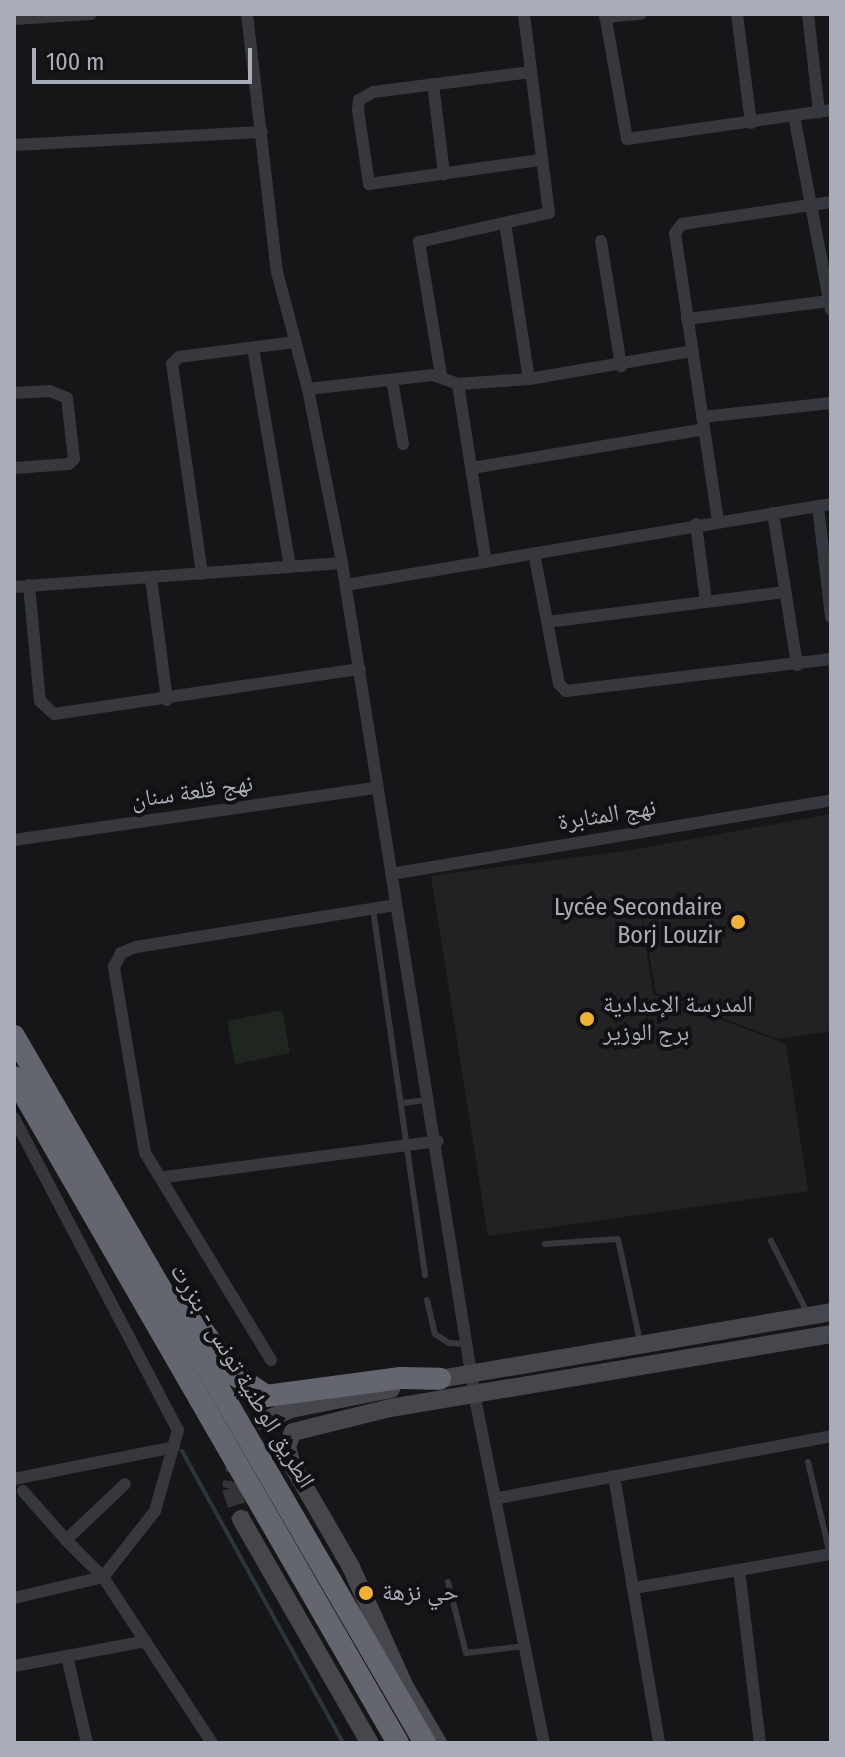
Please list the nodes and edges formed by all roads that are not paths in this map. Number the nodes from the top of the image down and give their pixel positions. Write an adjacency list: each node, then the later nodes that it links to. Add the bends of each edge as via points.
1 (91, 14): 8 (street)
2 (247, 14): 14 (street)
3 (524, 14): 9 (street)
4 (641, 14): 7 (street)
5 (737, 14): 13 (street)
6 (808, 14): 11 (street)
7 (605, 16): 13 (street, via 627,139)
8 (14, 19)
9 (531, 72): 10 (street); 16 (street)
10 (433, 84): 17 (street); 17 (street, via 373,92 359,100 366,180 373,184)
11 (825, 111): 12 (street)
12 (794, 116): 13 (street); 19 (street)
13 (751, 123)
14 (262, 132): 15 (street); 24 (street, via 277,272)
15 (14, 145)
16 (540, 160): 17 (street); 20 (street, via 548,215)
17 (444, 174)
18 (831, 202): 19 (street)
19 (811, 205): 22 (street); 23 (street, via 677,229)
20 (505, 223): 28 (street, via 425,238 418,244); 29 (street)
21 (601, 241): 27 (street)
22 (830, 306): 23 (street)
23 (687, 319): 26 (street)
24 (295, 342): 25 (street); 32 (street)
25 (253, 348): 46 (street); 47 (street, via 179,357 172,364)
26 (692, 351): 27 (street); 35 (street)
27 (621, 366): 29 (street)
28 (441, 375): 30 (street); 31 (street)
29 (529, 379): 31 (street)
30 (392, 380): 32 (street); 36 (street)
31 (458, 384): 38 (street)
32 (308, 389): 45 (street)
33 (14, 393): 37 (street, via 50,391 67,398 74,459 69,464)
34 (831, 403): 35 (street)
35 (703, 423): 38 (street); 41 (street)
36 (403, 444)
37 (14, 468)
38 (472, 468): 44 (street)
39 (825, 505): 40 (street); 54 (street)
40 (773, 513): 41 (street); 52 (street)
41 (718, 521): 42 (street)
42 (696, 524): 43 (street); 53 (street)
43 (534, 553): 44 (street); 55 (street)
44 (486, 562): 50 (street)
45 (342, 563): 46 (street); 50 (street)
46 (290, 567): 47 (street)
47 (202, 574): 48 (street)
48 (151, 578): 49 (street); 59 (street)
49 (29, 585): 51 (street); 59 (street, via 45,710 63,715)
50 (346, 585): 58 (street)
51 (14, 587)
52 (785, 592): 53 (street); 57 (street)
53 (706, 602): 55 (street)
54 (831, 617)
55 (547, 622): 57 (street, via 559,684 576,693)
56 (831, 659): 57 (street)
57 (797, 665)
58 (360, 669): 59 (street); 60 (street)
59 (167, 700)
60 (376, 788): 62 (street, نهج قلعة سنان); 63 (street)
61 (831, 800): 63 (street, نهج المثابرة)
62 (14, 840)
63 (391, 874): 64 (street)
64 (395, 905): 65 (street); 68 (street)
65 (373, 909): 69 (lane); 74 (street, via 121,953 113,980 140,1140)
66 (14, 1036): 73 (highway, الطريق الوطنية تونس - بنزرت)
67 (14, 1077): 114 (highway, الطريق الوطنية تونس - بنزرت)
68 (430, 1100): 69 (lane); 71 (street)
69 (403, 1103): 72 (lane)
70 (14, 1118): 91 (street, via 178,1430)
71 (438, 1141): 72 (street); 83 (street)
72 (409, 1145): 74 (street); 77 (lane)
73 (87, 1164): 78 (highway); 115 (highway, الطريق الوطنية تونس - بنزرت)
74 (165, 1177): 85 (street)
75 (771, 1241): 81 (lane)
76 (545, 1244): 84 (lane, via 618,1239)
77 (425, 1275)
78 (168, 1282): 87 (highway, via 235,1375 266,1396 401,1378); 110 (highway)
79 (427, 1300): 83 (lane, via 435,1334 449,1343)
80 (831, 1312): 81 (street)
81 (809, 1315): 84 (street)
82 (831, 1334): 88 (street)
83 (467, 1344): 86 (street)
84 (640, 1344): 86 (street)
85 (271, 1360)
86 (471, 1373): 87 (street); 88 (street)
87 (440, 1379): 89 (street, via 291,1409)
88 (474, 1393): 97 (street); 110 (street, via 298,1427 289,1439 291,1463 351,1567)
89 (263, 1421)
90 (831, 1436): 93 (street)
91 (174, 1447): 94 (street); 102 (street, via 155,1511)
92 (808, 1462): 100 (lane)
93 (614, 1476): 97 (street); 104 (street)
94 (14, 1478): 96 (street)
95 (125, 1484): 99 (street)
96 (18, 1496): 99 (street)
97 (498, 1498): 107 (street)
98 (241, 1519): 113 (street)
99 (66, 1540): 102 (street)
100 (831, 1557): 101 (street)
101 (739, 1570): 104 (street); 119 (street)
102 (103, 1577): 105 (street); 106 (street)
103 (448, 1582): 107 (lane, via 466,1653)
104 (634, 1588): 118 (street)
105 (14, 1598)
106 (146, 1641): 108 (street); 112 (street)
107 (526, 1646): 117 (street)
108 (67, 1656): 109 (street); 111 (street)
109 (14, 1666)
110 (404, 1685): 116 (street)
111 (87, 1743)
112 (212, 1743)
113 (370, 1743)
114 (398, 1743)
115 (425, 1743)
116 (438, 1743)
117 (544, 1743)
118 (659, 1743)
119 (760, 1743)

